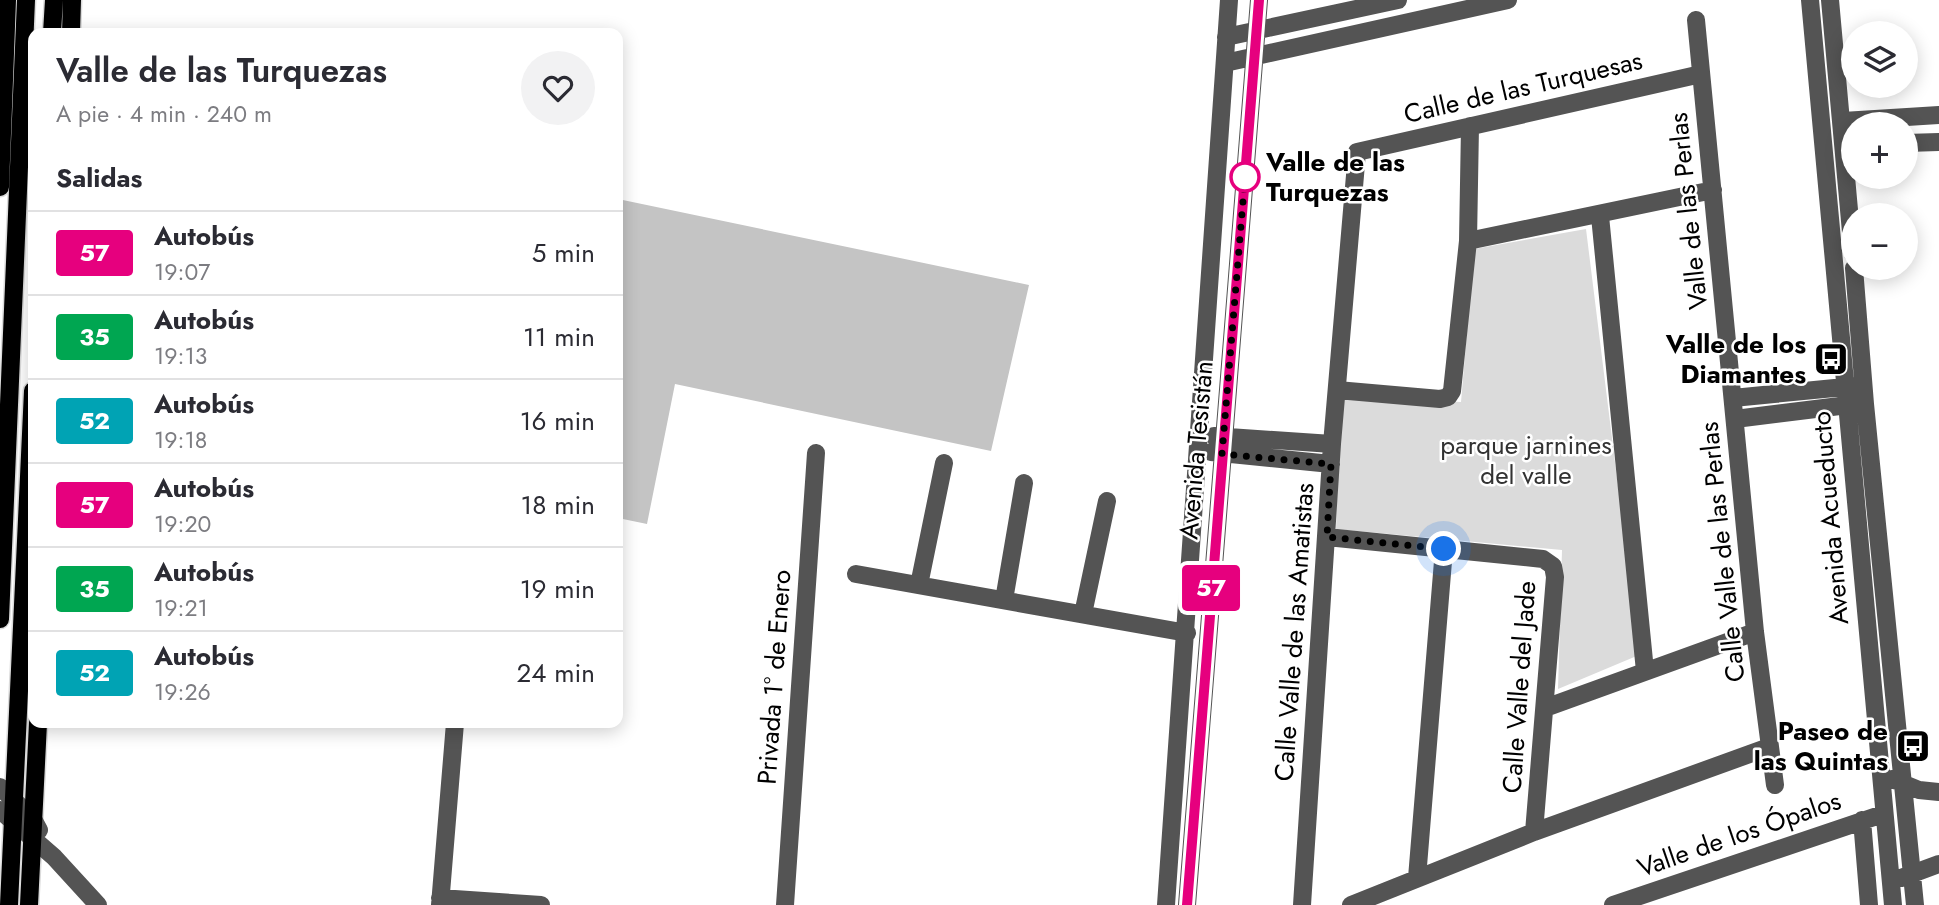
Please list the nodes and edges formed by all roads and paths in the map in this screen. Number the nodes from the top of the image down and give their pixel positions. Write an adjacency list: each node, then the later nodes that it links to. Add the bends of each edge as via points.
1 (8, 0): 27 (main road)
2 (26, 0): 52 (main road)
3 (54, 0): 13 (main road)
4 (72, 0): 14 (main road)
5 (1229, 0): 16 (street, Avenida Tesistán)
6 (1259, 0): 15 (street, Avenida Tesistán)
7 (1398, 0): 11 (street)
8 (1508, 0): 17 (street)
9 (1810, 0): 35 (street, Avenida Acueducto)
10 (1830, 0): 20 (street)
11 (1364, 4): 15 (street)
12 (1696, 20): 19 (street, Valle de las Perlas)
13 (52, 28)
14 (71, 28)
15 (1257, 30): 16 (street); 17 (street, Avenida Tesistán)
16 (1226, 37): 18 (street, Avenida Tesistán)
17 (1255, 56): 18 (street); 39 (street, Avenida Tesistán)
18 (1225, 63): 37 (street, Avenida Tesistán)
19 (1701, 74): 23 (street, Calle de las Turquesas); 29 (street, Valle de las Perlas)
20 (1842, 112)
21 (1939, 115): 22 (street)
22 (1918, 116)
23 (1470, 126): 26 (street, Calle de las Turquesas); 31 (street)
24 (1939, 142): 25 (street)
25 (1918, 143)
26 (1357, 152): 33 (street, Calle Valle de las Amatistas)
27 (0, 169): 28 (main road)
28 (0, 187)
29 (1713, 190): 30 (street); 34 (street, Valle de las Perlas)
30 (1600, 216): 31 (street); 55 (street)
31 (1468, 241): 33 (street, via 1448,397)
32 (1855, 280): 35 (street, Avenida Acueducto, via 1863,385)
33 (1337, 390): 38 (street, Calle Valle de las Amatistas)
34 (1733, 398): 35 (street); 36 (street, Calle Valle de las Perlas)
35 (1852, 399): 36 (street); 60 (street, Avenida Acueducto); 61 (street, Avenida Acueducto)
36 (1735, 419): 53 (street, Calle Valle de las Perlas)
37 (1201, 443): 39 (street); 54 (street, Avenida Tesistán)
38 (1332, 444): 39 (street); 42 (street, Calle Valle de las Amatistas)
39 (1222, 445): 42 (street); 81 (street, Avenida Tesistán)
40 (816, 453): 79 (street, Privada 1° de Enero)
41 (944, 463): 49 (street)
42 (1331, 464): 46 (street, Calle Valle de las Amatistas)
43 (28, 478): 65 (main road)
44 (1024, 483): 50 (street)
45 (1107, 500): 51 (street)
46 (1327, 537): 47 (street, Calle Valle del Jade); 82 (street, Calle Valle de las Amatistas)
47 (1444, 549): 56 (street, Calle Valle del Jade, via 1543,559 1553,566 1556,577); 72 (street)
48 (856, 574): 49 (street)
49 (919, 585): 50 (street)
50 (1004, 600): 51 (street)
51 (1083, 614): 54 (street)
52 (0, 619)
53 (1755, 632): 55 (street); 59 (street, Calle Valle de las Perlas)
54 (1187, 633): 80 (street, Avenida Tesistán)
55 (1645, 671): 56 (street)
56 (1545, 708): 69 (street, Calle Valle del Jade)
57 (38, 728): 68 (main road)
58 (455, 728): 74 (street)
59 (1769, 747): 62 (street, Calle Valle de las Perlas); 69 (street)
60 (1880, 770): 61 (street); 66 (street, Avenida Acueducto)
61 (1902, 784): 64 (street); 71 (street, Avenida Acueducto)
62 (1775, 785)
63 (0, 787): 65 (street)
64 (1939, 792)
65 (9, 811): 68 (street); 75 (main road)
66 (1883, 814): 67 (street, Valle de los Ópalos); 73 (street, Avenida Acueducto)
67 (1863, 820): 84 (street, Valle de los Ópalos); 85 (street)
68 (32, 828): 76 (main road); 77 (street)
69 (1534, 831): 72 (street)
70 (1939, 864): 71 (street)
71 (1912, 874): 73 (street); 87 (street, Avenida Acueducto)
72 (1416, 878): 83 (street)
73 (1891, 882): 86 (street, Avenida Acueducto)
74 (440, 901): 78 (street)
75 (9, 905)
76 (29, 905)
77 (98, 905)
78 (541, 905)
79 (785, 905)
80 (1166, 905)
81 (1187, 905)
82 (1302, 905)
83 (1351, 905)
84 (1613, 905)
85 (1869, 905)
86 (1893, 905)
87 (1916, 905)

